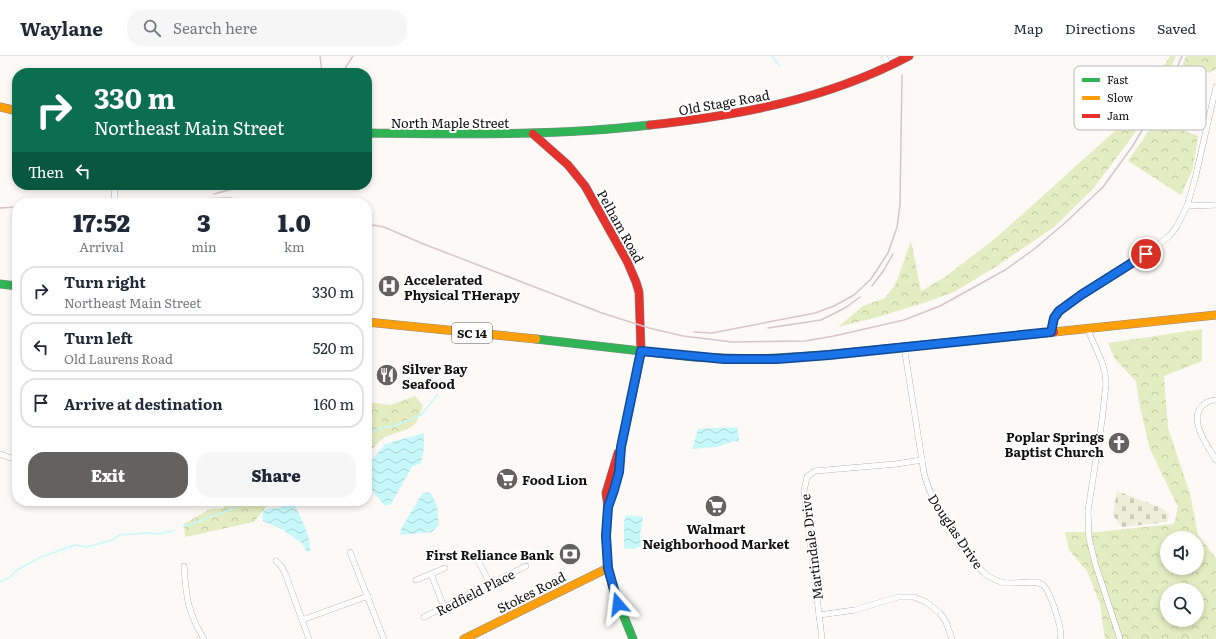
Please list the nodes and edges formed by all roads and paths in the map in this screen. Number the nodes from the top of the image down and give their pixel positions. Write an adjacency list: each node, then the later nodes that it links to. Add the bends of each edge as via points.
1 (884, 56): 3 (street)
2 (909, 56): 3 (main road, Old Stage Road)
3 (889, 66): 9 (main road, Old Stage Road, via 812,96 738,113 656,126)
4 (1216, 87): 5 (street)
5 (1215, 97): 11 (street)
6 (0, 107): 7 (main road)
7 (12, 110)
8 (372, 133): 9 (main road, North Maple Street)
9 (533, 134): 19 (main road, Pelham Road, via 568,165 585,186 627,261 639,292)
10 (1216, 205): 11 (street)
11 (1187, 206): 17 (street, via 1176,228 1161,244 1059,311 1054,318)
12 (0, 284): 13 (main road)
13 (12, 285)
14 (1216, 315): 16 (main road)
15 (372, 322): 19 (main road, SC 14)
16 (1086, 328): 17 (main road); 48 (street, via 1102,362 1106,384 1088,511 1089,538)
17 (1051, 332): 18 (main road)
18 (904, 346): 19 (main road, via 829,355 758,359 693,357); 23 (street, Douglas Drive)
19 (641, 351): 31 (main road, Pelham Road, via 621,447 606,493)
20 (1216, 400): 24 (street, via 1203,405 1197,416 1200,431)
21 (0, 454): 22 (street)
22 (12, 458)
23 (922, 460): 37 (street, Martindale Drive, via 815,471 807,476 804,491); 47 (street, Douglas Drive, via 926,484 932,497 983,572 1001,582 1036,582 1046,588 1060,629)
24 (1216, 460)
25 (350, 552): 35 (street)
26 (475, 554): 34 (street)
27 (276, 561): 39 (street, via 285,573)
28 (184, 566): 40 (street, via 185,590 190,611)
29 (526, 566): 34 (street, Redfield Place)
30 (445, 568): 32 (street)
31 (608, 568): 43 (main road, Stokes Road); 44 (main road, Pelham Road, via 615,596)
32 (431, 574): 33 (street); 36 (street)
33 (416, 580)
34 (490, 584): 36 (street, Redfield Place)
35 (368, 596): 39 (street); 42 (street)
36 (444, 607): 38 (street, Redfield Place)
37 (819, 615): 45 (street, Martindale Drive); 46 (street, via 854,610 898,597 914,597 926,602 940,613)
38 (424, 617)
39 (302, 620): 41 (street)
40 (204, 639)
41 (310, 639)
42 (384, 639)
43 (464, 639)
44 (633, 639)
45 (822, 639)
46 (952, 639)
47 (1060, 639)
48 (1120, 639)

